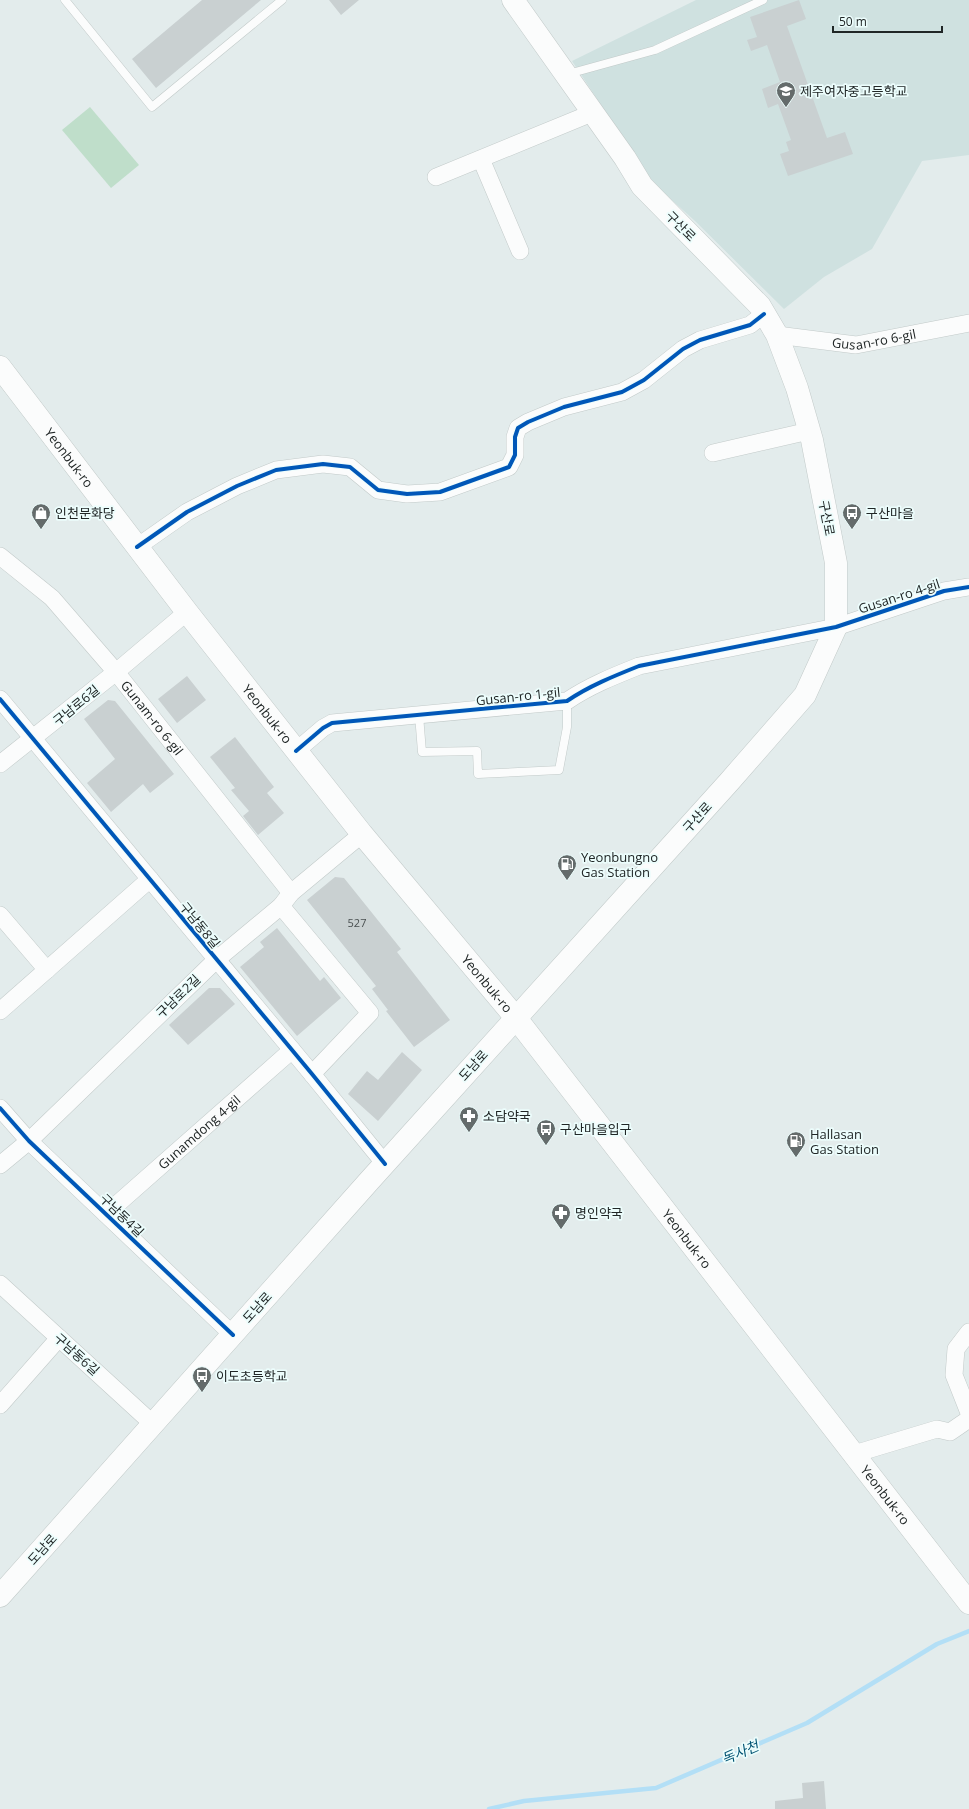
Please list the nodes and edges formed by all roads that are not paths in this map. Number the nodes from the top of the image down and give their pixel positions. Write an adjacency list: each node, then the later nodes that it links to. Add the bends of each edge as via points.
1 (65, 0): 2 (lane, via 152,107)
2 (282, 0)
3 (513, 0): 5 (main road, 구산로)
4 (763, 0): 5 (lane, via 656,50)
5 (565, 74): 6 (main road, 구산로)
6 (592, 112): 7 (street); 10 (main road, 구산로, via 642,186 760,306)
7 (481, 159): 8 (street); 9 (street)
8 (436, 177)
9 (520, 251)
10 (764, 314): 12 (main road, 구산로); 16 (street, via 750,325 700,340 683,349 644,380 622,392 564,408 528,422 518,428 515,455 509,467 480,479 440,492 407,494 378,490 350,467 323,464 276,470 237,486 187,512)
11 (969, 323): 12 (street, Gusan-ro 6-gil, via 856,345)
12 (777, 335): 14 (main road, 구산로, via 797,388)
13 (0, 368): 16 (main road, Yeonbuk-ro)
14 (809, 431): 15 (street); 20 (main road, 구산로, via 836,563)
15 (713, 453)
16 (137, 547): 19 (main road, Yeonbuk-ro)
17 (0, 556): 21 (street, Gunam-ro 6-gil, via 52,598)
18 (969, 587): 20 (street, Gusan-ro 4-gil, via 944,591)
19 (187, 612): 21 (street, 구남로6길); 26 (main road, Yeonbuk-ro)
20 (836, 627): 23 (street, Gusan-ro 1-gil, via 639,666); 35 (main road, 구산로, via 805,695)
21 (116, 672): 25 (street, 구남로6길); 30 (street, Gunam-ro 6-gil)
22 (0, 699): 25 (street, 구남동8길)
23 (567, 701): 24 (street, Gusan-ro 1-gil); 24 (lane, via 567,727 559,770 478,774 477,751 422,752)
24 (419, 715): 26 (street, Gusan-ro 1-gil, via 332,722)
25 (34, 738): 27 (street, 구남로6길); 29 (street, 구남동8길)
26 (296, 751): 28 (main road, Yeonbuk-ro)
27 (0, 764)
28 (362, 834): 30 (street, 구남로2길); 35 (main road, Yeonbuk-ro)
29 (150, 879): 32 (street, 구남동8길); 33 (street)
30 (286, 900): 32 (street, 구남로2길); 37 (street, Gunam-ro 6-gil, via 370,1013)
31 (0, 915): 33 (street)
32 (216, 960): 36 (street, 구남동8길); 39 (street, 구남로2길)
33 (47, 970): 34 (street)
34 (0, 1011)
35 (516, 1018): 40 (main road, 도남로); 51 (main road, Yeonbuk-ro)
36 (292, 1050): 37 (street, 구남동8길); 42 (street, Gunamdong 4-gil)
37 (312, 1074): 40 (street, 구남동8길)
38 (0, 1108): 39 (street, 구남동4길)
39 (29, 1141): 41 (street, 구남로2길); 42 (street, 구남동4길)
40 (385, 1164): 45 (main road, 도남로)
41 (0, 1165)
42 (106, 1214): 45 (street, 구남동4길)
43 (0, 1284): 46 (street, 구남동6길)
44 (969, 1332): 48 (street, via 956,1349 954,1374)
45 (233, 1335): 50 (main road, 도남로)
46 (59, 1338): 47 (street); 50 (street, 구남동6길)
47 (0, 1404)
48 (969, 1413)
49 (969, 1419): 51 (street, via 950,1432 938,1429)
50 (153, 1424): 52 (main road, 도남로)
51 (854, 1454): 53 (main road, Yeonbuk-ro)
52 (0, 1596)
53 (969, 1603)

